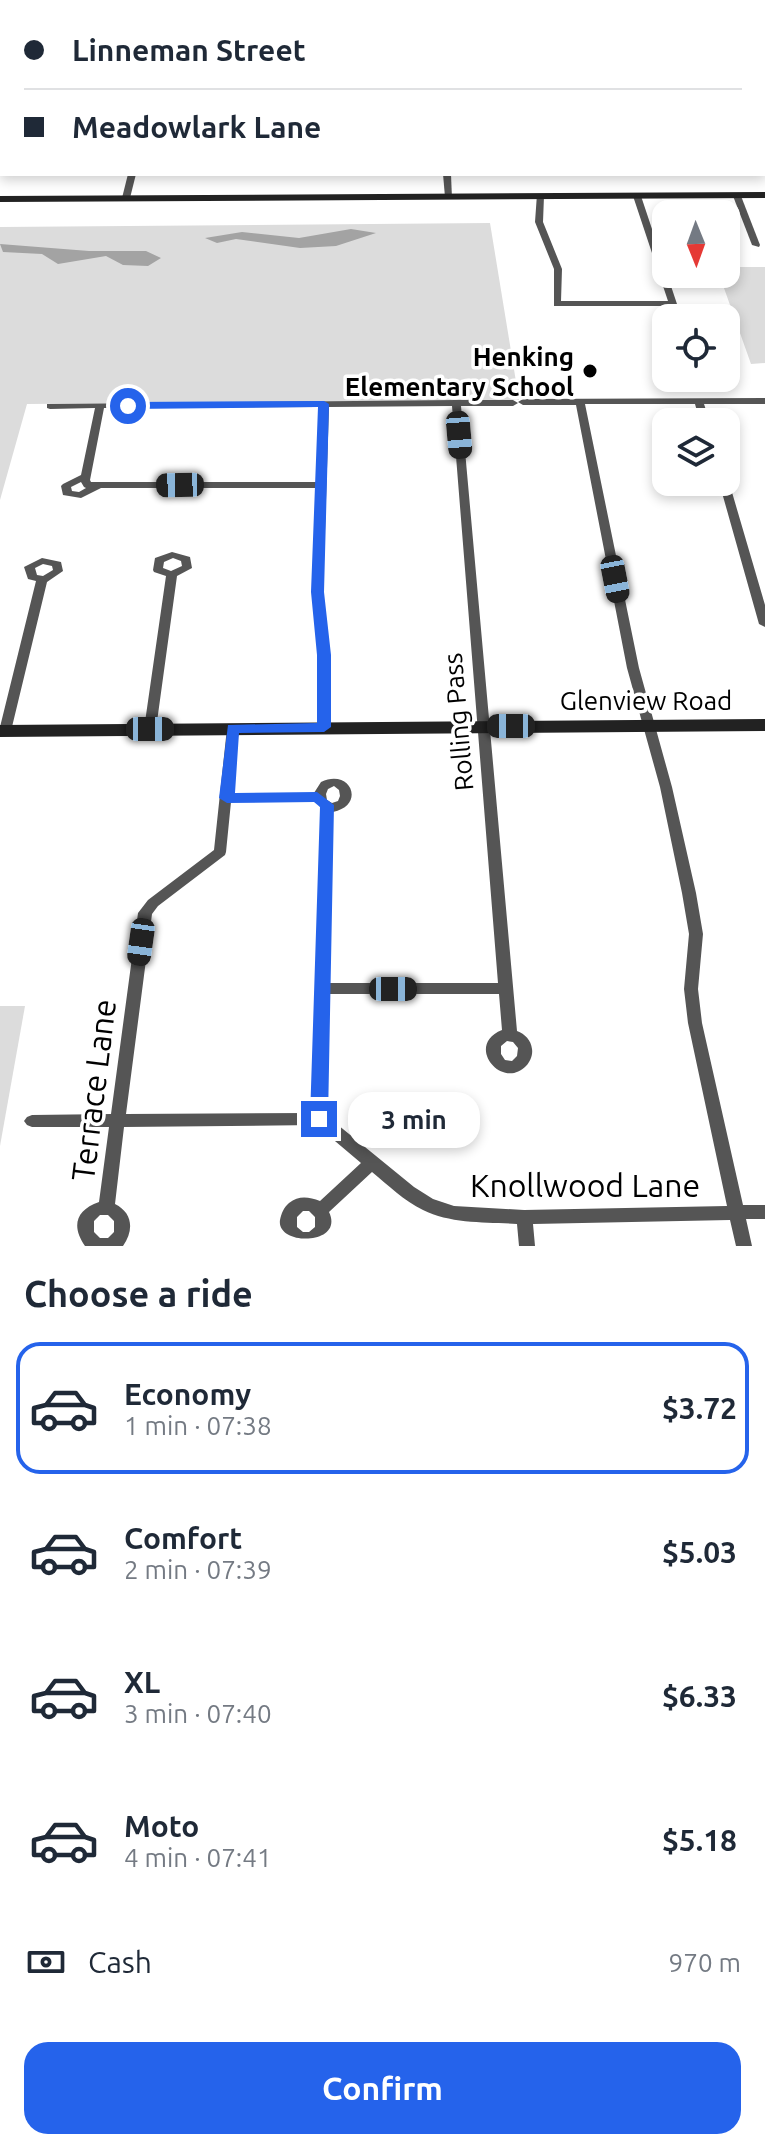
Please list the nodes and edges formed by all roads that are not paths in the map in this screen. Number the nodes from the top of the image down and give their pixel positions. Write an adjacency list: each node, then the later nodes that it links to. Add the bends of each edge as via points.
1 (132, 176): 8 (street)
2 (447, 176): 7 (street)
3 (765, 195): 6 (main road)
4 (540, 196): 5 (main road); 5 (street, via 539,222 558,269 557,304 673,304); 7 (main road)
5 (637, 196): 6 (main road)
6 (737, 196): 10 (street)
7 (449, 197): 8 (main road)
8 (126, 198): 9 (main road)
9 (0, 199)
10 (756, 245)
11 (699, 401): 12 (street); 13 (street); 18 (street)
12 (765, 401)
13 (580, 402): 14 (street); 29 (street, via 633,668)
14 (456, 403): 15 (street); 27 (street, Rolling Pass)
15 (324, 404): 17 (street); 20 (street)
16 (50, 406): 17 (street)
17 (100, 406): 19 (street)
18 (701, 408)
19 (85, 478): 21 (street, via 87,485); 21 (street, via 66,486 67,493 81,495)
20 (322, 485): 21 (street); 28 (street, via 318,592)
21 (97, 486)
22 (728, 496): 25 (street)
23 (172, 574): 31 (street)
24 (42, 579): 32 (street)
25 (765, 624)
26 (765, 725): 29 (main road, Glenview Road)
27 (483, 726): 28 (main road, Glenview Road); 29 (main road, Glenview Road); 34 (street, Rolling Pass)
28 (324, 727): 30 (main road, Glenview Road)
29 (651, 727): 44 (street, via 696,934 691,989 695,1023)
30 (233, 728): 31 (main road, Glenview Road); 33 (street, Terrace Lane)
31 (150, 729): 32 (main road, Glenview Road)
32 (3, 731)
33 (227, 798): 35 (street, via 322,801); 38 (street, Terrace Lane, via 220,852 145,913)
34 (504, 988): 35 (street); 36 (street, Rolling Pass)
35 (322, 989): 37 (street)
36 (510, 1036)
37 (319, 1119): 38 (street); 40 (street, Knollwood Lane)
38 (117, 1120): 39 (street); 41 (street, Terrace Lane)
39 (32, 1121)
40 (372, 1162): 42 (street); 45 (street, Knollwood Lane, via 428,1205 454,1213)
41 (106, 1209)
42 (321, 1210)
43 (765, 1212): 44 (street, Knollwood Lane)
44 (737, 1213): 45 (street, Knollwood Lane); 47 (street)
45 (524, 1217): 46 (street)
46 (527, 1246)
47 (744, 1246)

